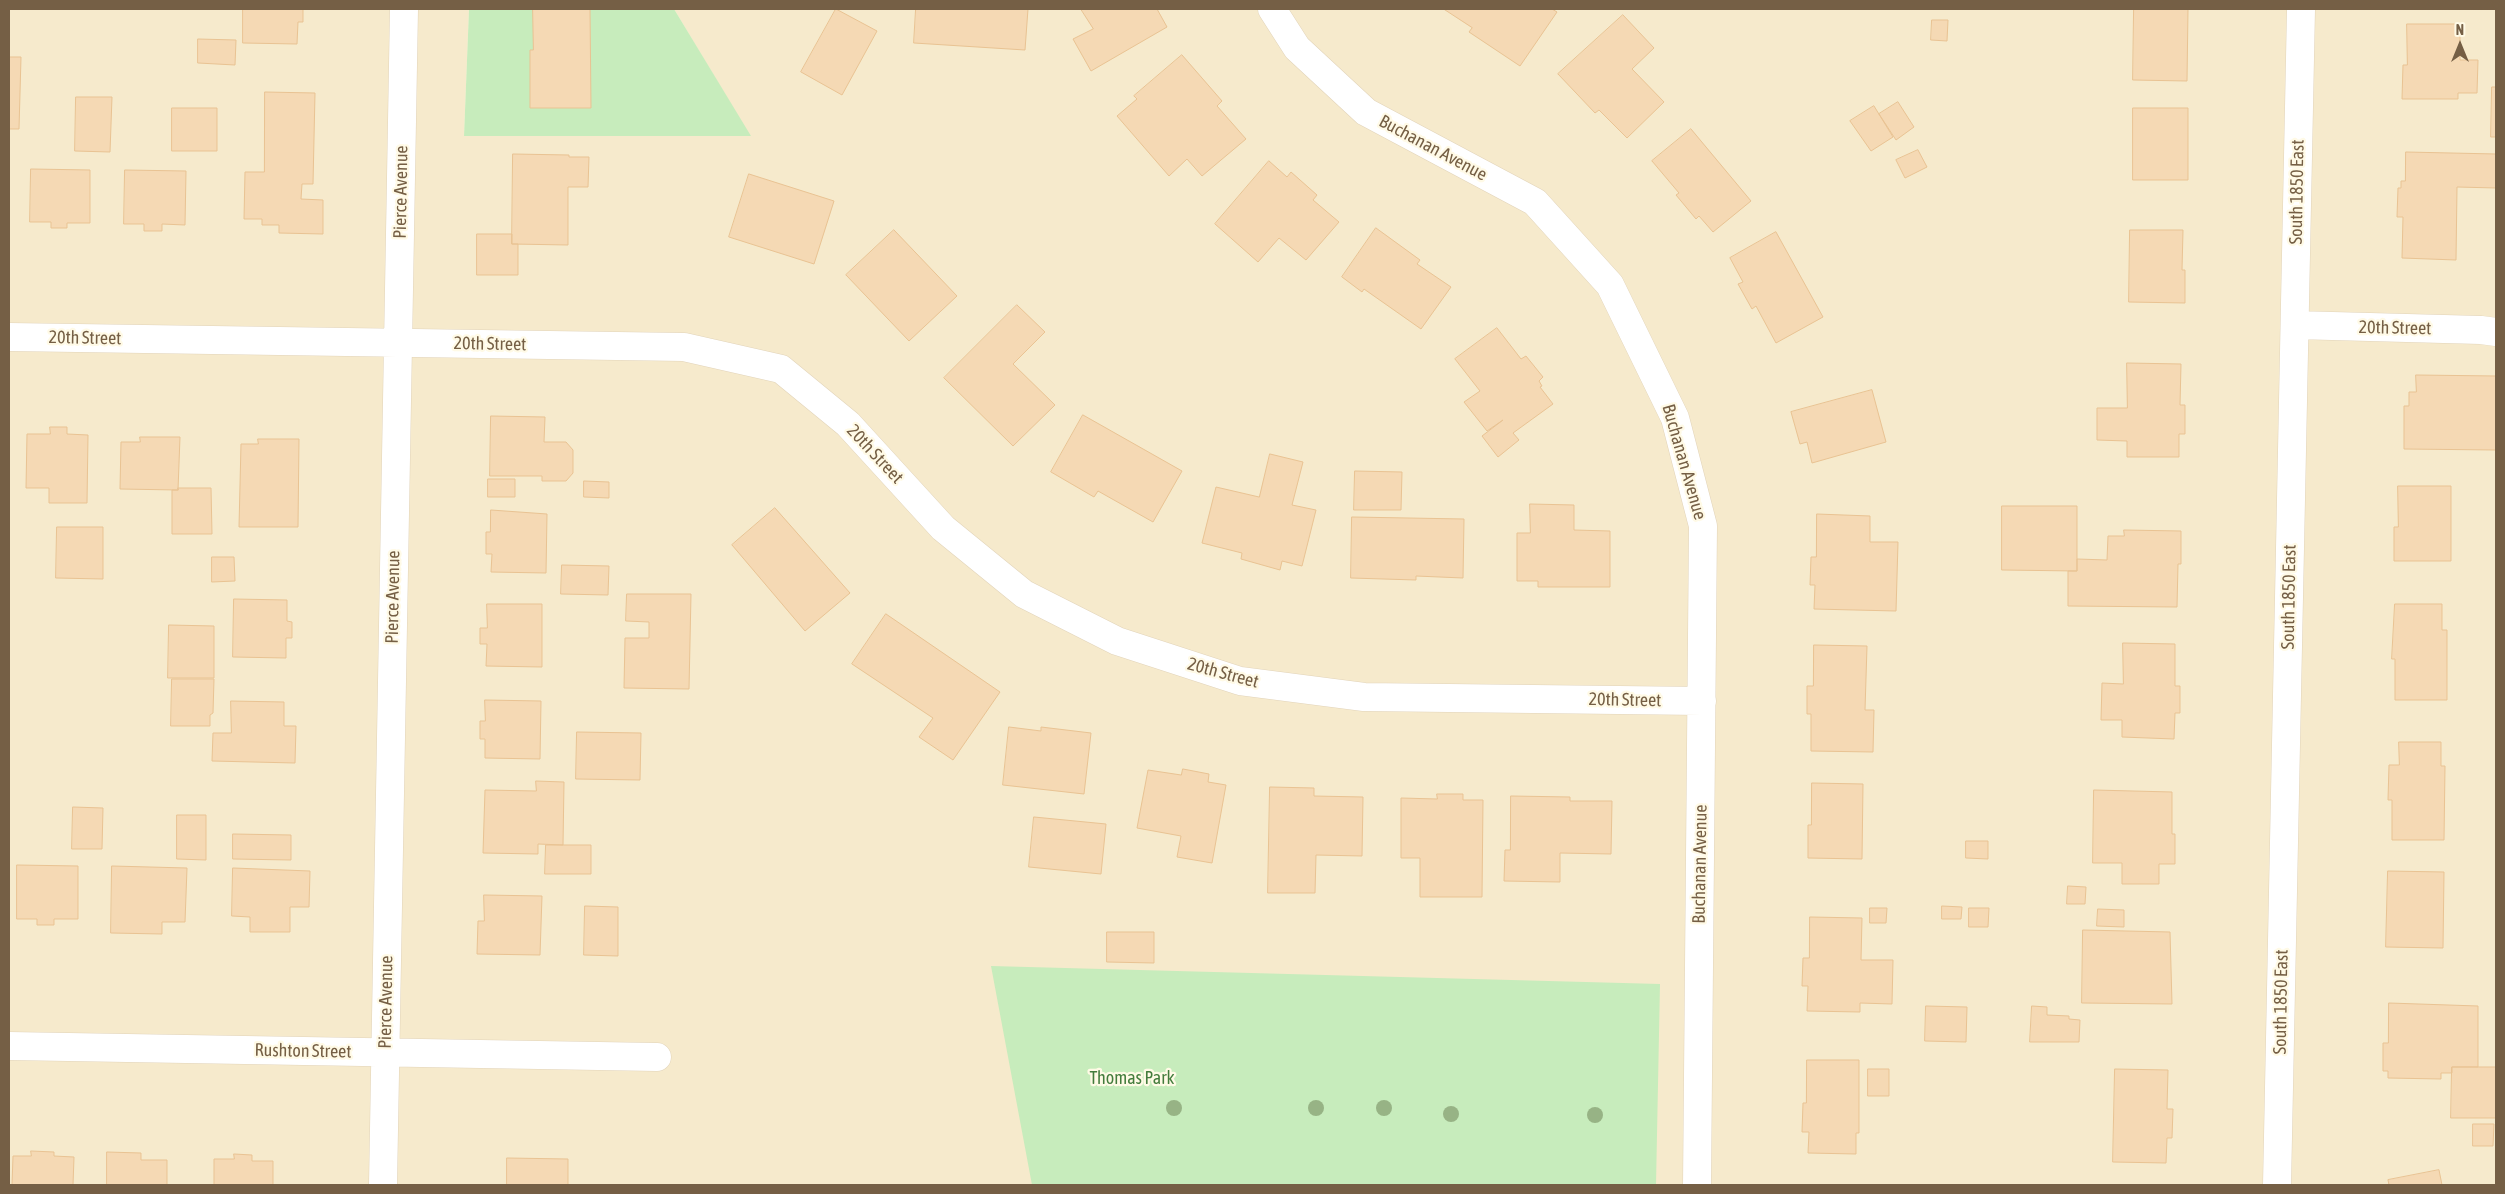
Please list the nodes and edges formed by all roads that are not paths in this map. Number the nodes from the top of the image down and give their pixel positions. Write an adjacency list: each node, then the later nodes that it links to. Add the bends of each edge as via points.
1 (404, 9): 7 (street, Pierce Avenue)
2 (1272, 9): 8 (street, Buchanan Avenue, via 1297,48 1366,112 1535,202 1610,285 1675,418 1703,526)
3 (2301, 9): 4 (street, South 1850 East)
4 (2294, 325): 5 (street, 20th Street); 14 (street, South 1850 East)
5 (2496, 332)
6 (9, 337): 7 (street, 20th Street)
7 (398, 343): 8 (street, 20th Street, via 684,348 781,369 848,424 943,528 1024,594 1117,640 1240,681 1364,697); 10 (street, Pierce Avenue)
8 (1702, 701): 13 (street, Buchanan Avenue)
9 (9, 1046): 10 (street, Rushton Street)
10 (385, 1052): 11 (street, Rushton Street); 12 (street, Pierce Avenue)
11 (657, 1057)
12 (383, 1185)
13 (1697, 1185)
14 (2277, 1185)

